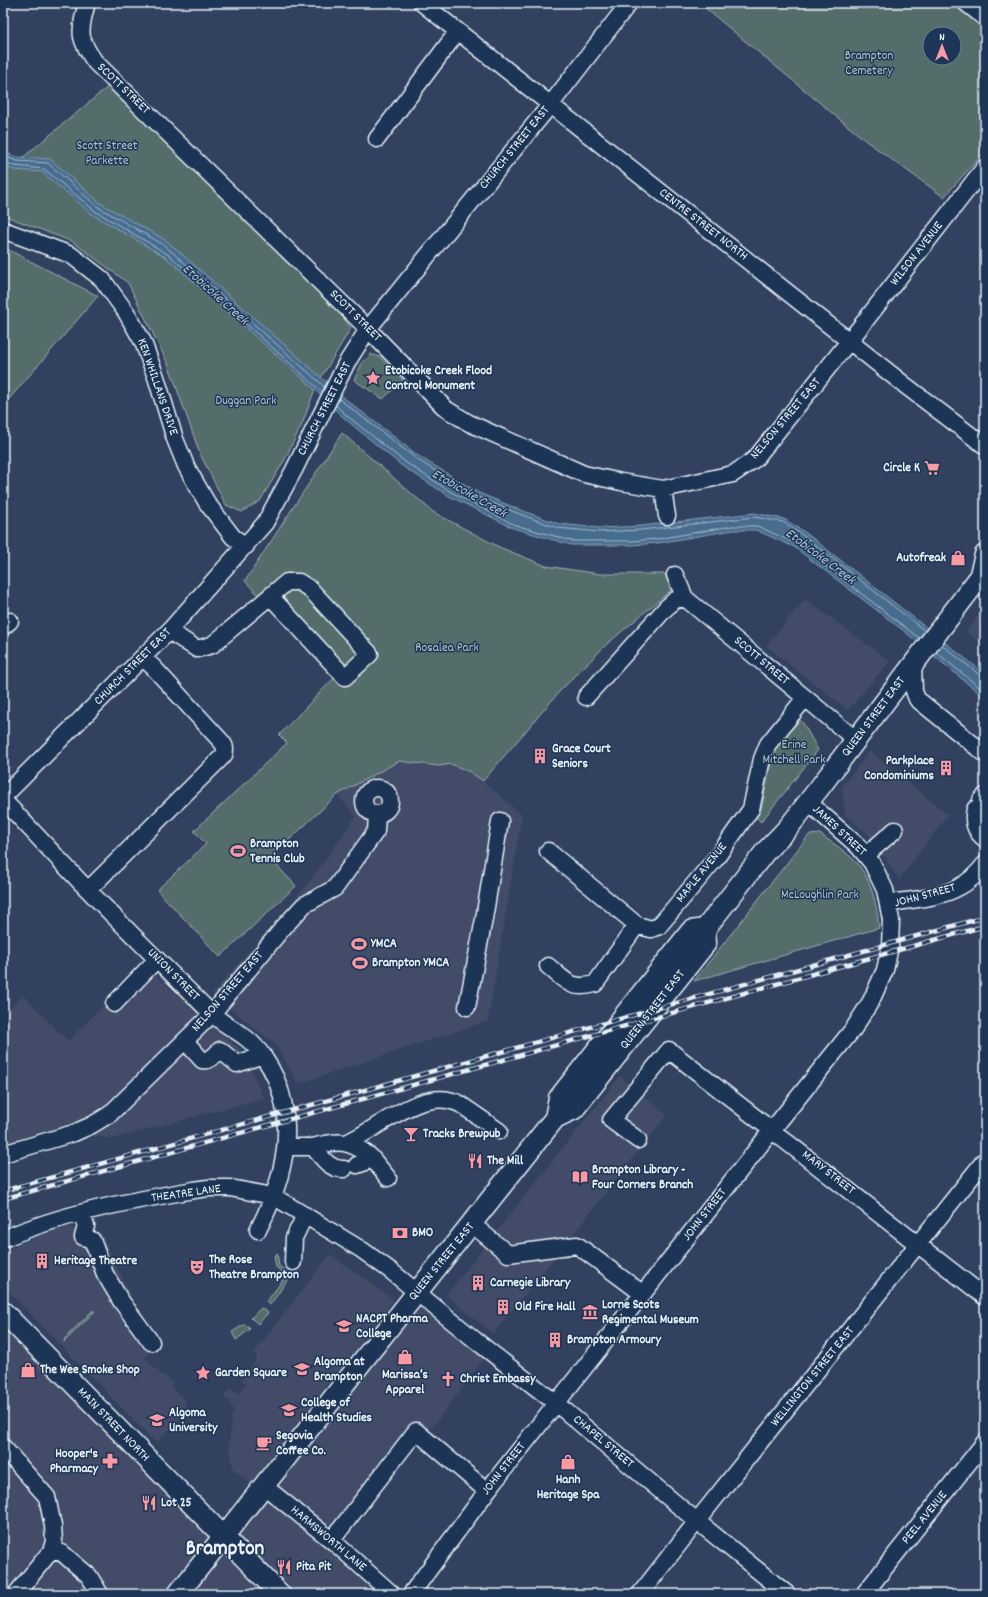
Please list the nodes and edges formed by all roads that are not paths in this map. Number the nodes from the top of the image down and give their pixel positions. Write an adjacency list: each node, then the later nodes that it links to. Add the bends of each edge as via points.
1 (87, 3): 11 (street, SCOTT STREET, via 82,37 95,62)
2 (422, 3): 6 (street, CENTRE STREET NORTH)
3 (629, 3): 7 (street, CHURCH STREET EAST)
4 (966, 3): 5 (street)
5 (985, 18)
6 (458, 31): 7 (street, CENTRE STREET NORTH); 8 (street)
7 (551, 104): 11 (street, CHURCH STREET EAST); 12 (street, CENTRE STREET NORTH)
8 (377, 139)
9 (985, 167): 12 (street, WILSON AVENUE)
10 (3, 230): 16 (street, KEN WHILLANS DRIVE, via 71,255 102,279 126,312 143,342 186,466 207,503 233,537)
11 (368, 329): 14 (street, SCOTT STREET, via 446,409 469,423 584,474); 16 (street, CHURCH STREET EAST, via 346,364 265,523)
12 (849, 341): 13 (street, CENTRE STREET NORTH); 14 (street, NELSON STREET EAST, via 755,459 733,474)
13 (985, 446)
14 (663, 489): 15 (street)
15 (667, 516)
16 (246, 546): 22 (street, CHURCH STREET EAST)
17 (985, 555): 19 (main road, QUEEN STREET EAST)
18 (675, 575): 21 (street, SCOTT STREET)
19 (982, 576): 24 (main road, QUEEN STREET EAST)
20 (270, 596): 20 (street, via 287,582 300,582 310,589 370,654 345,677); 22 (street, via 212,646 197,649)
21 (685, 598): 25 (street, via 675,600 666,608); 26 (street, SCOTT STREET)
22 (169, 631): 23 (street, CHURCH STREET EAST)
23 (143, 658): 29 (street, CHURCH STREET EAST); 39 (street, via 220,740 225,746 224,755)
24 (913, 665): 27 (main road, QUEEN STREET EAST); 28 (street, via 914,691 917,699)
25 (586, 697)
26 (805, 698): 27 (street, SCOTT STREET); 41 (street, MAPLE AVENUE, via 768,744 762,759 751,809 717,858 659,926 651,930)
27 (856, 740): 30 (main road, QUEEN STREET EAST)
28 (985, 754)
29 (3, 799): 39 (street, UNION STREET)
30 (808, 802): 37 (street, JAMES STREET, via 854,841); 62 (main road, QUEEN STREET EAST, via 705,929 706,943 701,950 574,1109 555,1118)
31 (980, 802): 35 (street, via 973,817 979,834)
32 (377, 814): 46 (street, NELSON STREET EAST, via 376,831 335,888 304,904)
33 (500, 821): 45 (street)
34 (895, 830): 37 (street)
35 (985, 839)
36 (548, 851): 41 (street)
37 (866, 855): 40 (street, JAMES STREET, via 881,879)
38 (985, 864): 40 (street, JOHN STREET, via 959,888)
39 (88, 890): 42 (street, UNION STREET)
40 (889, 903): 49 (street, JOHN STREET, via 892,930 888,962 871,1001 854,1028)
41 (637, 925): 43 (street, via 594,984 572,985)
42 (157, 959): 44 (street); 46 (street, UNION STREET)
43 (548, 966)
44 (114, 1004)
45 (468, 1007)
46 (212, 1014): 47 (street, NELSON STREET EAST); 48 (street, UNION STREET, via 248,1040)
47 (185, 1041): 48 (street, via 205,1061 220,1050 237,1064); 55 (street, NELSON STREET EAST, via 110,1114 74,1133)
48 (263, 1055): 53 (street, UNION STREET, via 276,1079 284,1105)
49 (772, 1130): 51 (street, MARY STREET, via 669,1050 611,1120); 65 (street, MARY STREET); 68 (street, JOHN STREET)
50 (499, 1131): 52 (street, via 453,1100 435,1099 410,1107)
51 (638, 1140)
52 (346, 1143): 54 (street, via 328,1143); 57 (street, via 357,1146)
53 (286, 1147): 54 (street); 59 (street, UNION STREET)
54 (313, 1147): 57 (street, via 332,1168 337,1170)
55 (3, 1154)
56 (985, 1160): 65 (street, WELLINGTON STREET EAST)
57 (357, 1163): 58 (street)
58 (388, 1178)
59 (273, 1196): 60 (street, THEATRE LANE, via 230,1188 208,1188); 61 (street, THEATRE LANE); 63 (street, UNION STREET, via 270,1208)
60 (81, 1213): 64 (street, THEATRE LANE); 71 (street, via 86,1226 83,1237 92,1240 109,1281)
61 (305, 1215): 66 (street, via 294,1238); 67 (street, THEATRE LANE, via 362,1250)
62 (472, 1224): 67 (main road, QUEEN STREET EAST); 68 (street, via 508,1254 577,1245)
63 (258, 1230)
64 (3, 1239)
65 (919, 1244): 69 (street, MARY STREET); 77 (street, WELLINGTON STREET EAST)
66 (293, 1262)
67 (417, 1293): 72 (street, CHAPEL STREET); 75 (main road, QUEEN STREET EAST)
68 (643, 1294): 72 (street, JOHN STREET)
69 (985, 1297)
70 (3, 1312): 78 (main road, MAIN STREET NORTH)
71 (151, 1342)
72 (557, 1404): 76 (street, JOHN STREET); 77 (street, CHAPEL STREET)
73 (985, 1442): 89 (street, PEEL AVENUE)
74 (3, 1447): 80 (street, via 47,1497 53,1526 54,1542)
75 (264, 1486): 78 (main road, QUEEN STREET EAST); 79 (street, HARMSWORTH LANE)
76 (487, 1491): 79 (street, via 416,1431); 86 (street, JOHN STREET)
77 (697, 1521): 87 (street, WELLINGTON STREET EAST); 88 (street, CHAPEL STREET)
78 (224, 1537): 83 (main road, QUEEN STREET EAST); 84 (main road, MAIN STREET NORTH)
79 (332, 1540): 85 (street, HARMSWORTH LANE)
80 (51, 1551): 81 (street); 82 (street, via 62,1553 89,1576)
81 (16, 1594)
82 (100, 1594)
83 (178, 1594)
84 (280, 1594)
85 (392, 1594)
86 (411, 1594)
87 (640, 1594)
88 (787, 1594)
89 (864, 1594)

